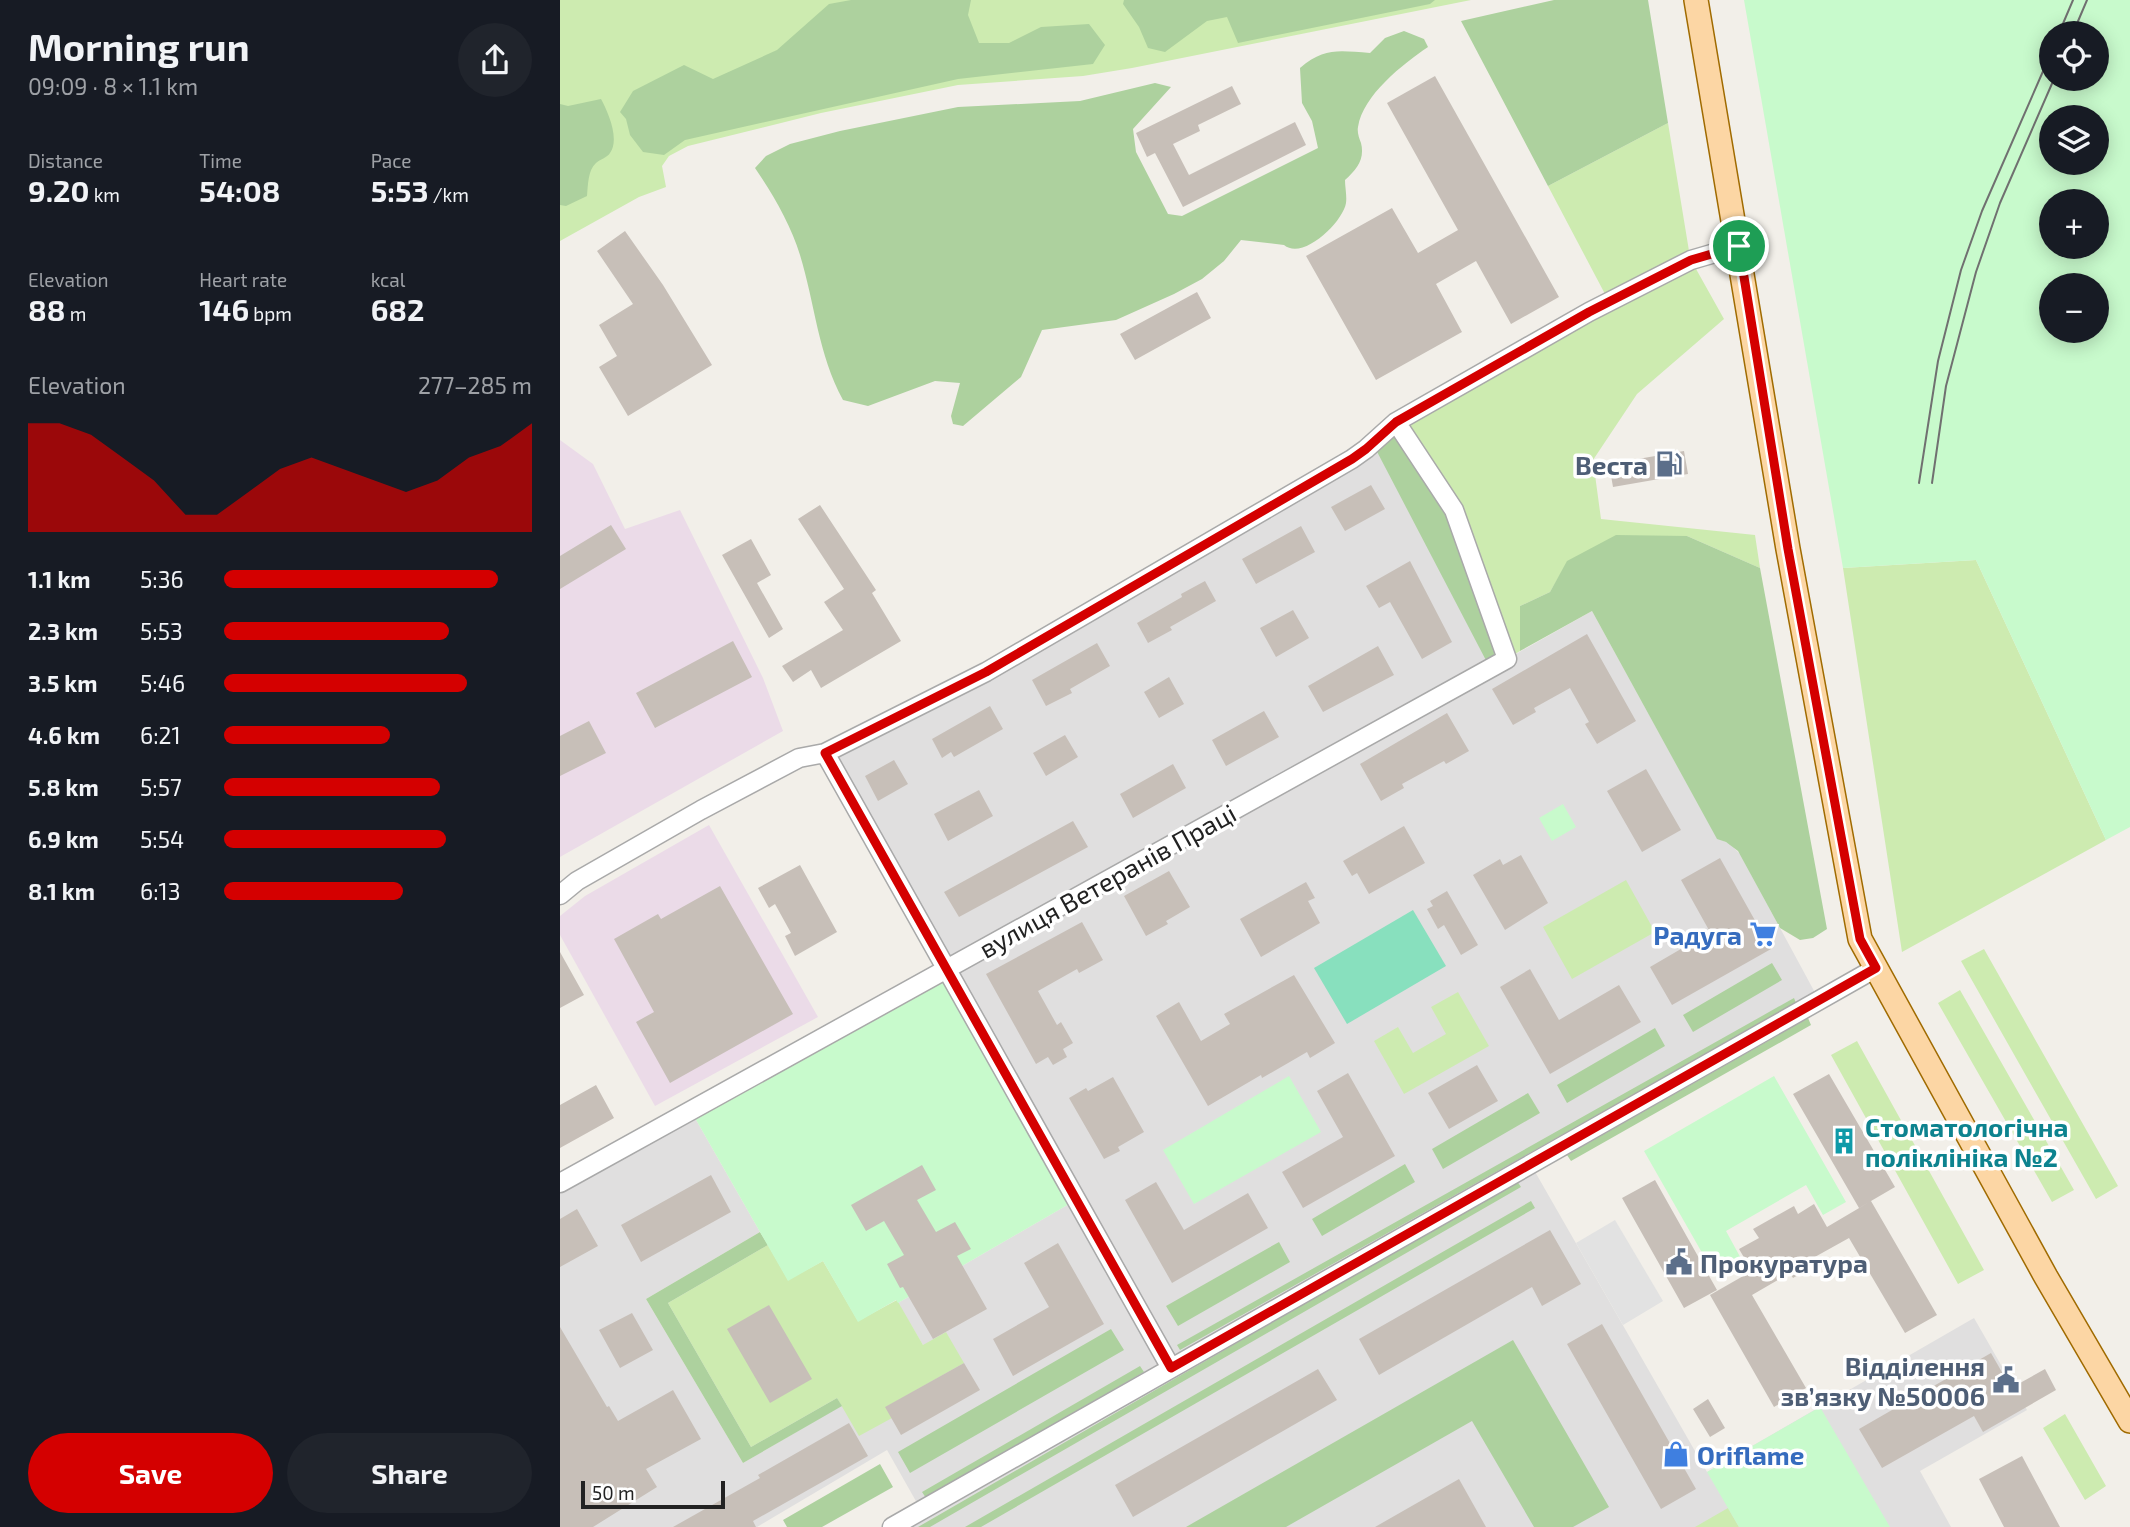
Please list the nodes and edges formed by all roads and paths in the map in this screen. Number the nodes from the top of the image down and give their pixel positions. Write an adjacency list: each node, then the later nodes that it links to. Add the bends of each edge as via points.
1 (1696, 0): 2 (main road)
2 (1739, 246): 3 (street, via 1691,260 1589,312); 7 (main road, via 1788,549 1860,939)
3 (1396, 422): 4 (street, via 1352,459 997,665); 6 (street, вулиця Ветеранів Праці, via 1454,510 1507,659)
4 (825, 753): 5 (street, via 799,758 701,810); 6 (street)
5 (560, 895)
6 (946, 968): 8 (street, вулиця Ветеранів Праці); 9 (street)
7 (1876, 968): 9 (street); 10 (main road)
8 (560, 1183)
9 (1171, 1368): 11 (street)
10 (2130, 1421)
11 (892, 1527)

